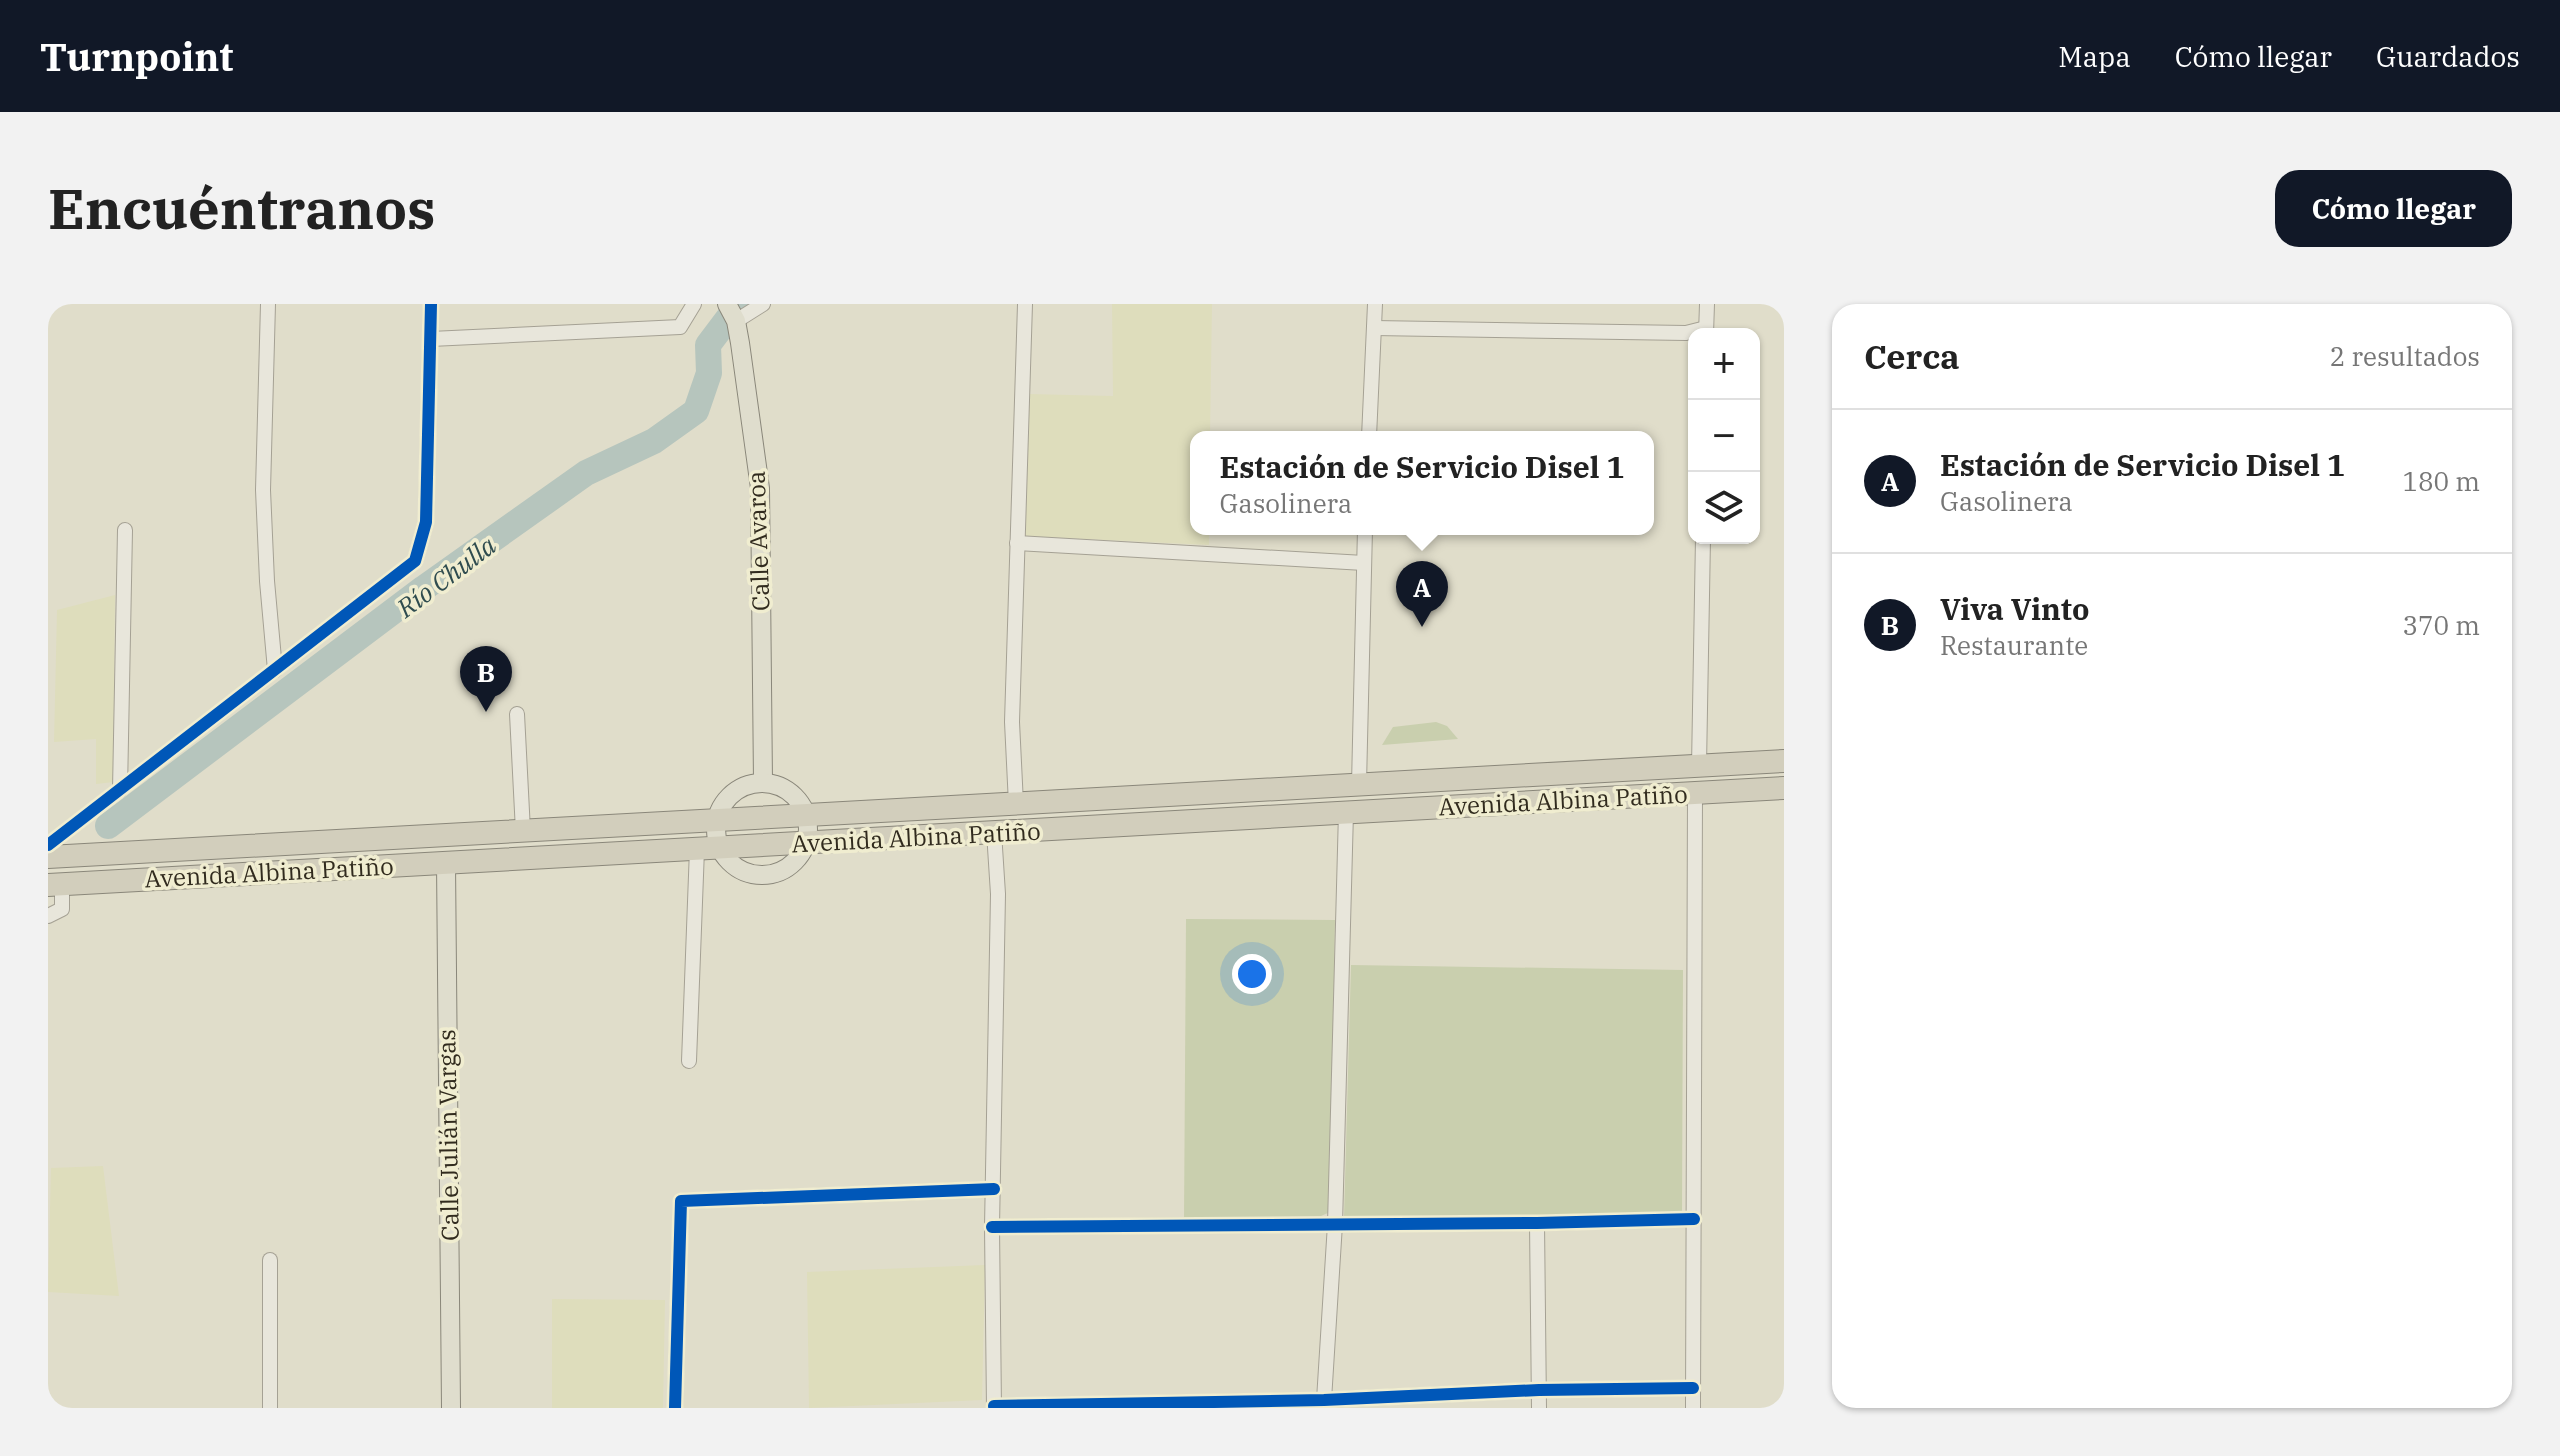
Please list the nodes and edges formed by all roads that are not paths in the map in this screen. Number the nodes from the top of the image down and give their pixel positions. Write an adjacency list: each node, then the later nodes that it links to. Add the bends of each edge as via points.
1 (268, 304): 19 (street, via 263,490)
2 (431, 304): 12 (street)
3 (694, 304): 12 (street, via 680,327)
4 (763, 304): 8 (street)
5 (1025, 304): 16 (street)
6 (1375, 304): 9 (street)
7 (1707, 304): 10 (street)
8 (733, 315): 23 (main road, Calle Avaroa, via 760,488)
9 (1374, 328): 11 (street); 13 (street)
10 (1706, 328)
11 (1688, 333)
12 (431, 339): 19 (street, via 426,522 415,561)
13 (1369, 431)
14 (125, 530): 26 (street)
15 (1365, 535): 18 (street)
16 (1017, 543): 18 (street); 28 (street, via 1012,722)
17 (1703, 544): 22 (street)
18 (1364, 563): 24 (street)
19 (275, 670): 26 (street)
20 (517, 714): 32 (street)
21 (1784, 761): 22 (highway, Avenida Albina Patiño)
22 (1699, 766): 24 (highway, Avenida Albina Patiño)
23 (763, 782): 30 (main road, via 790,791); 31 (main road, via 750,783 727,797)
24 (1359, 784): 28 (highway, Avenida Albina Patiño)
25 (1784, 788): 27 (highway, Avenida Albina Patiño)
26 (120, 790): 35 (street)
27 (1695, 793): 29 (highway, Avenida Albina Patiño); 44 (street)
28 (1016, 804): 30 (highway, Avenida Albina Patiño)
29 (1346, 812): 33 (highway, Avenida Albina Patiño); 46 (street)
30 (806, 815): 31 (highway, Avenida Albina Patiño); 34 (main road)
31 (717, 820): 32 (highway, Avenida Albina Patiño); 36 (main road)
32 (523, 831): 38 (highway, Avenida Albina Patiño)
33 (994, 832): 34 (highway, Avenida Albina Patiño); 43 (street)
34 (806, 843): 36 (highway, Avenida Albina Patiño)
35 (48, 845)
36 (720, 848): 37 (highway, Avenida Albina Patiño)
37 (697, 849): 39 (highway, Avenida Albina Patiño); 42 (street)
38 (48, 857)
39 (446, 863): 40 (highway, Avenida Albina Patiño); 54 (main road, Calle Julián Vargas)
40 (55, 884): 41 (street, via 62,909)
41 (48, 916)
42 (689, 1061)
43 (994, 1189): 47 (street); 55 (street, via 681,1201)
44 (1694, 1219): 45 (street); 49 (street)
45 (1537, 1223): 46 (street); 50 (street)
46 (1335, 1224): 47 (street); 51 (street)
47 (992, 1227): 52 (street)
48 (270, 1260): 53 (street)
49 (1693, 1388): 50 (street); 57 (street)
50 (1539, 1390): 51 (street); 56 (street)
51 (1324, 1400): 52 (street)
52 (994, 1407)
53 (270, 1408)
54 (451, 1408)
55 (675, 1408)
56 (1539, 1408)
57 (1693, 1408)

